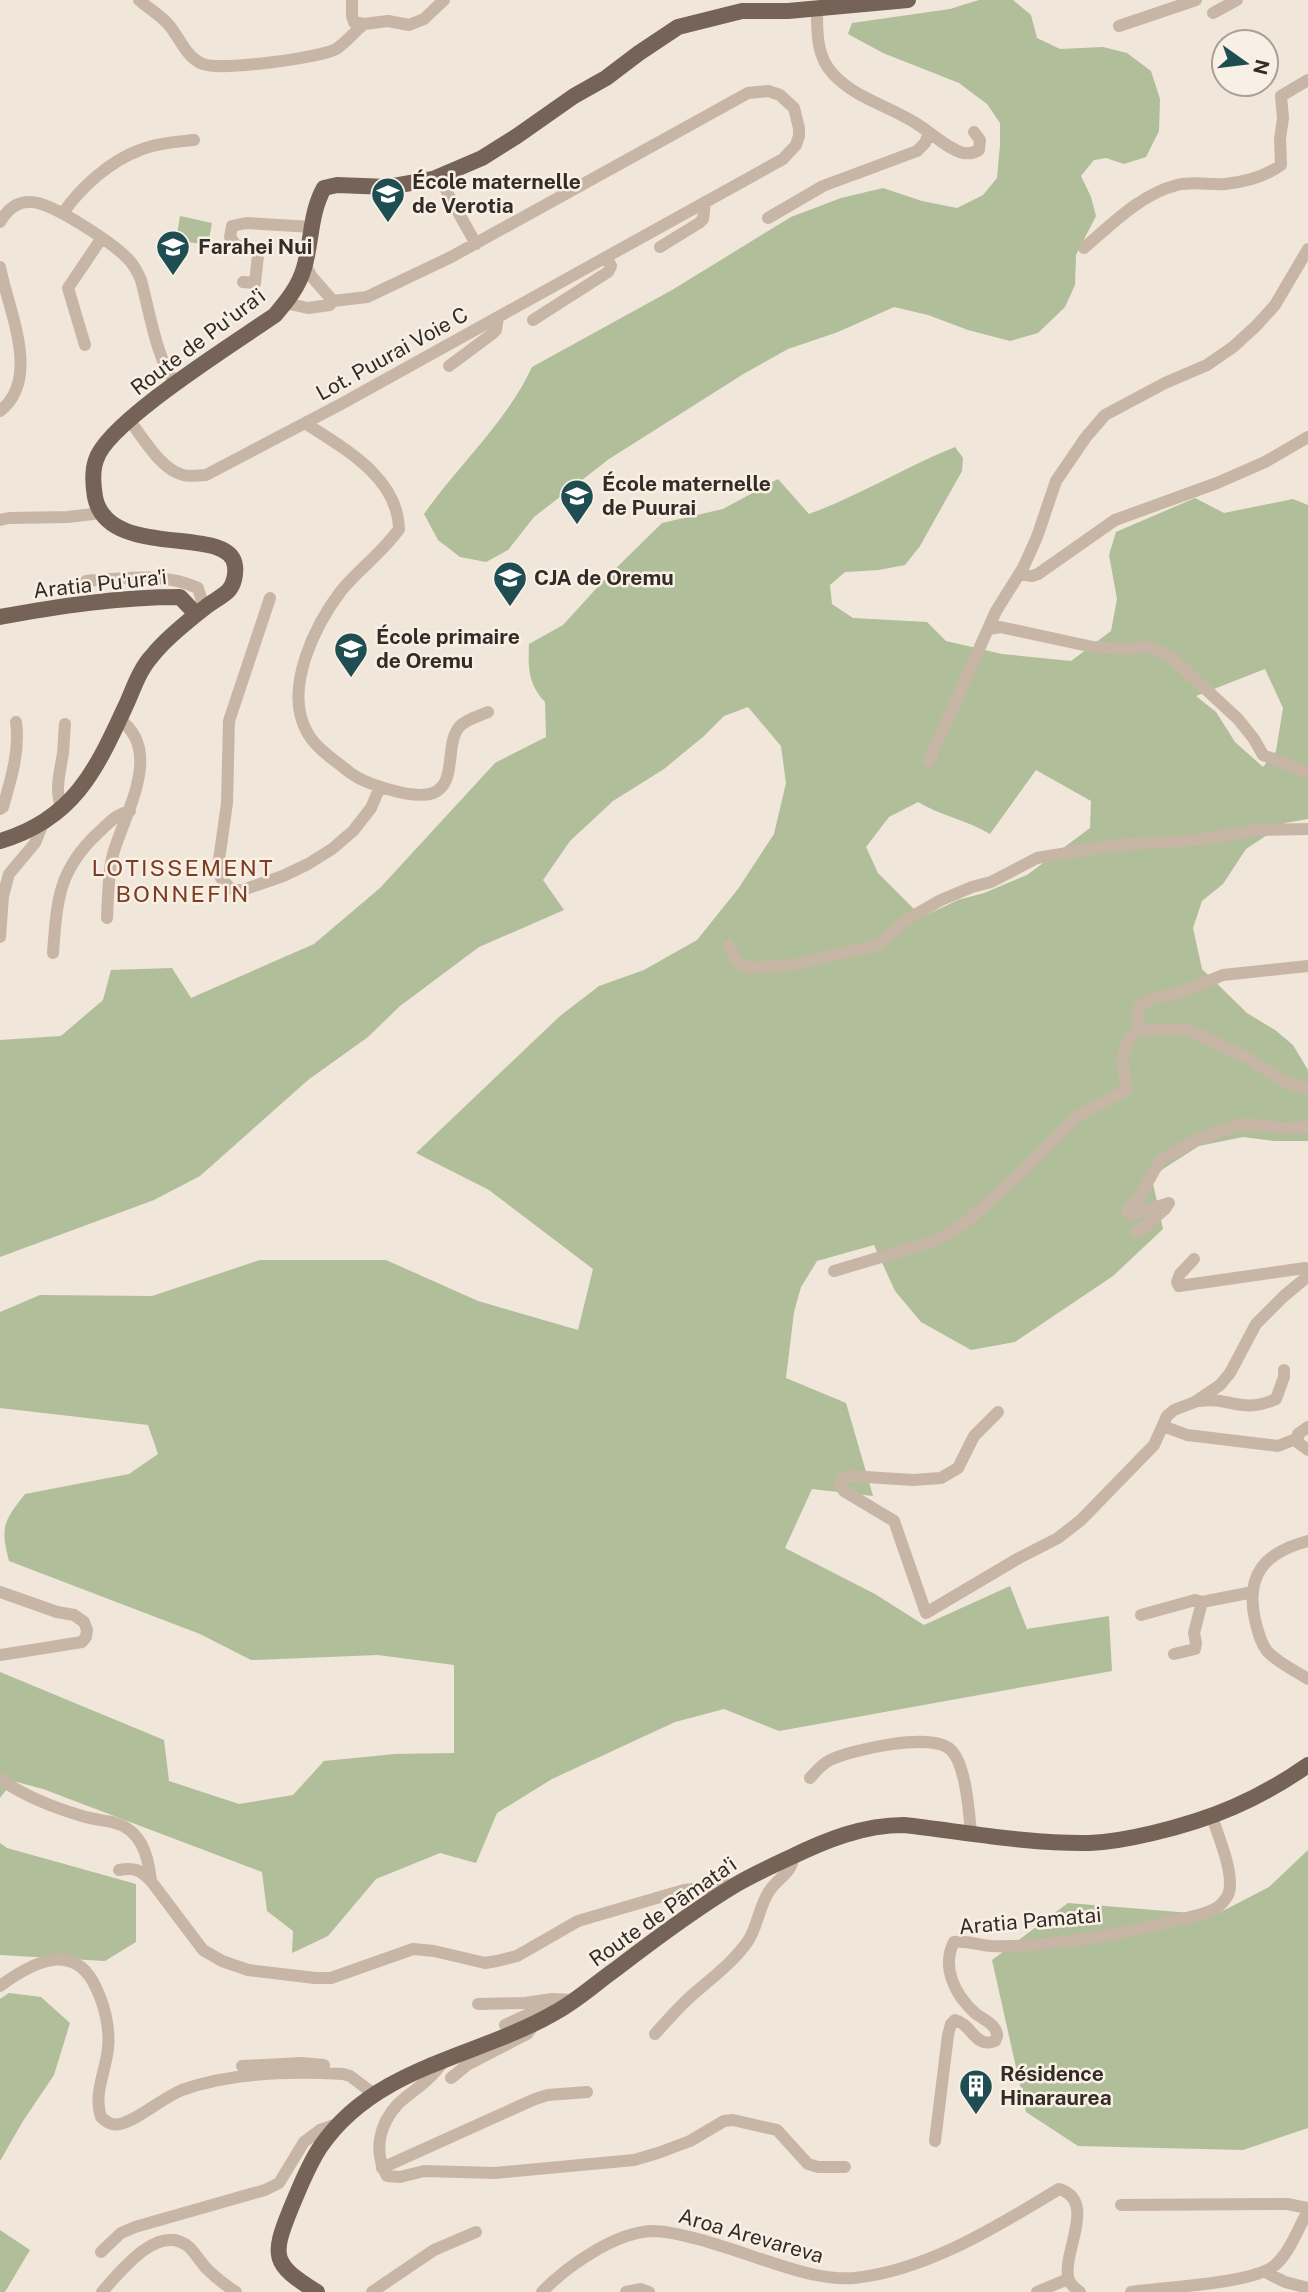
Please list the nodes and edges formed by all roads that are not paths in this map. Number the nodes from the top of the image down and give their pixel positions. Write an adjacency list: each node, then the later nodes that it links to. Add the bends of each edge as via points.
1 (138, 0): 9 (street, via 167,22 201,64 212,66 261,64 327,52)
2 (352, 0): 9 (street, via 354,22)
3 (444, 0): 9 (street, via 424,19 409,25 388,21)
4 (908, 0): 7 (main road, Route de Pu'ura'i)
5 (1196, 0): 10 (street)
6 (1237, 0): 8 (street)
7 (817, 7): 13 (street, via 818,43 834,75 859,95); 16 (main road, Route de Pu'ura'i, via 742,11 678,27 482,158)
8 (1213, 13)
9 (364, 24)
10 (1119, 26)
11 (1308, 80): 17 (street, via 1281,96 1281,165 1271,173)
12 (974, 132): 13 (street, via 980,144 972,153 957,150)
13 (929, 133): 20 (street, via 917,151 823,186)
14 (194, 139): 19 (street, via 154,145 127,156 98,175)
15 (1194, 174): 17 (street)
16 (440, 176): 22 (main road, Route de Pu'ura'i, via 388,187 324,188 316,201); 24 (street)
17 (1227, 184): 26 (street, via 1190,183 1154,193)
18 (705, 202): 24 (street, Lot. Puurai Voie C, via 790,153 799,128 788,101 768,91 739,98); 25 (street, via 699,223); 28 (street, Lot. Puurai Voie C)
19 (63, 213): 21 (street, via 28,201 19,203); 23 (street)
20 (768, 218)
21 (0, 222)
22 (312, 227): 29 (main road, Route de Pu'ura'i); 31 (street, via 232,226 230,237 236,245 258,255 255,283)
23 (101, 239): 37 (street, via 68,288); 39 (street, via 137,271 162,360)
24 (476, 244): 33 (street, Lot. Puurai Voie C, via 367,297)
25 (660, 247)
26 (1084, 248)
27 (1308, 249): 46 (street, via 1275,305 1233,347 1207,365 1104,415 1056,481)
28 (607, 258): 35 (street, Lot. Puurai Voie C); 36 (street, Lot. Puurai Voie C, via 608,272)
29 (305, 264): 33 (street); 34 (main road, Route de Pu'ura'i)
30 (0, 267): 32 (street)
31 (243, 282)
32 (2, 290): 40 (street, via 20,348 21,371 15,395)
33 (332, 301): 34 (street, Lot. Puurai Voie C, via 317,308)
34 (285, 303): 39 (main road, Route de Pu'ura'i, via 275,315)
35 (498, 317): 38 (street, Lot. Puurai Voie C, via 492,334); 42 (street, Lot. Puurai Voie C)
36 (533, 320)
37 (85, 345)
38 (449, 366)
39 (176, 384): 41 (main road, Route de Pu'ura'i)
40 (0, 411)
41 (129, 420): 42 (street, Lot. Puurai Voie C, via 171,469 190,476 206,475); 44 (main road, Route de Pu'ura'i, via 108,439 96,459 93,479)
42 (305, 424): 59 (street, Lot. Puurai Voie C, via 363,461 389,494 399,518 394,536 341,592 321,623 300,678 300,714 313,740 353,775)
43 (1308, 437): 46 (street, via 1244,472 1115,520 1038,574)
44 (101, 513): 45 (street); 49 (main road, via 131,534 198,543 232,555 234,582)
45 (0, 520)
46 (1019, 574): 52 (street)
47 (86, 581): 49 (street, via 158,578 186,583 198,588 202,601)
48 (270, 598): 59 (street, via 229,721 218,867 221,878 234,890 243,890 309,864 353,831)
49 (211, 604): 50 (main road)
50 (196, 614): 51 (main road, Aratia Pu'ura'i, via 180,597 158,597 111,599); 54 (main road, via 152,656)
51 (0, 617)
52 (989, 629): 57 (street); 58 (street, via 1000,627 1110,649 1150,648 1170,656 1238,719 1263,755)
53 (488, 712): 59 (street, Lot. Puurai Voie C, via 459,727 438,791 429,795)
54 (119, 719): 61 (main road, via 96,767); 62 (street, via 129,726 139,750 138,783)
55 (16, 722): 60 (street, via 14,767)
56 (65, 724): 61 (street, via 58,777)
57 (929, 761)
58 (1308, 773)
59 (380, 788)
60 (0, 810)
61 (62, 810): 63 (main road)
62 (130, 811): 66 (street, via 113,857); 69 (street, via 119,813 87,843 66,872)
63 (43, 823): 65 (main road); 67 (street, via 35,843 9,874)
64 (1308, 829): 68 (street, via 1116,845 1037,858 911,916 878,945 792,965 748,968 736,961)
65 (0, 841)
66 (107, 918)
67 (0, 937)
68 (729, 946)
69 (54, 953)
70 (1308, 966): 71 (street, via 1223,975 1150,999 1139,1007)
71 (1137, 1030): 72 (street, via 1188,1030); 76 (street, via 1122,1058 1127,1090 1077,1116 965,1223 938,1240)
72 (1308, 1090)
73 (1308, 1127): 74 (street, via 1242,1124 1200,1138 1160,1160 1127,1212 1131,1215 1169,1203)
74 (1137, 1233)
75 (1194, 1259): 77 (street, via 1180,1274 1179,1286)
76 (834, 1270)
77 (1308, 1271): 79 (street, via 1256,1324 1220,1385)
78 (1284, 1370): 79 (street, via 1276,1399 1267,1403 1241,1407 1209,1399)
79 (1195, 1402): 81 (street, via 1174,1410)
80 (998, 1412): 81 (street, via 974,1436 958,1468 941,1478 850,1476 840,1483 844,1491 894,1521 926,1614 1081,1520 1154,1445)
81 (1163, 1426): 83 (street, via 1187,1435 1278,1446)
82 (1308, 1427): 83 (street)
83 (1298, 1438): 84 (street)
84 (1308, 1450)
85 (1308, 1541): 87 (street, via 1271,1557 1258,1573)
86 (0, 1592): 91 (street, via 74,1615 87,1630 82,1642)
87 (1253, 1592): 88 (street); 92 (street, via 1262,1643 1278,1661)
88 (1202, 1602): 89 (street); 90 (street, via 1195,1649)
89 (1141, 1615)
90 (1174, 1654)
91 (0, 1655)
92 (1308, 1679)
93 (1308, 1765): 96 (main road, Route de Pāmata'i, via 1259,1796)
94 (810, 1778): 97 (street, via 831,1759 881,1745 943,1745 957,1758 962,1773)
95 (0, 1779): 100 (street, via 20,1793 79,1816 122,1825 144,1845)
96 (1212, 1817): 97 (main road, Route de Pāmata'i, via 1128,1839 1091,1843); 117 (street, Aratia Pamatai, via 1230,1882 1221,1906 1170,1922 1062,1942 990,1946 954,1942 947,1965 952,1982 972,2011 996,2028 998,2035 995,2041 981,2043 963,2022 951,2024)
97 (971, 1833): 98 (main road, Route de Pāmata'i, via 874,1826)
98 (794, 1856): 101 (main road, Route de Pāmata'i); 109 (street, via 790,1871 768,1893 745,1945)
99 (119, 1870): 100 (street, via 142,1871)
100 (151, 1881): 102 (street, via 202,1950 222,1961 248,1970)
101 (737, 1884): 102 (street, via 684,1890 578,1921 517,1956 497,1961 485,1963 413,1949); 105 (main road, Route de Pāmata'i)
102 (331, 1978): 104 (street)
103 (0, 1986): 112 (street, via 26,1968 64,1959 79,1963 92,1977 104,2004 108,2047 98,2109 101,2117 113,2124 199,2084 296,2073)
104 (318, 1988)
105 (570, 1999): 106 (street); 107 (main road, Route de Pāmata'i); 108 (street)
106 (478, 2004)
107 (536, 2023): 110 (main road, Route de Pāmata'i); 113 (street, via 527,2035)
108 (505, 2025)
109 (655, 2034)
110 (448, 2057): 115 (main road, Route de Pāmata'i); 119 (street, via 385,2122 379,2148)
111 (242, 2066): 112 (street, via 326,2065)
112 (350, 2076): 115 (street)
113 (451, 2078)
114 (587, 2092): 119 (street, via 535,2099)
115 (374, 2094): 116 (main road, Route de Pāmata'i)
116 (340, 2123): 123 (street, via 304,2142 279,2183 135,2227); 129 (main road, Route de Pāmata'i, via 312,2160 277,2248 291,2276)
117 (935, 2141)
118 (845, 2167): 119 (street, via 808,2164 777,2130 733,2120 634,2160 495,2173 424,2171 401,2177 387,2176)
119 (382, 2168)
120 (1121, 2204): 121 (street, via 1287,2204)
121 (1308, 2210): 124 (street, via 1280,2260)
122 (476, 2232): 130 (street, via 434,2250)
123 (101, 2252)
124 (1265, 2272): 126 (street); 136 (street)
125 (1068, 2279): 131 (street, Aroa Arevareva, via 1078,2213 1073,2199 1059,2189 930,2258 855,2278 826,2278 650,2231 599,2249); 134 (street); 135 (street)
126 (1308, 2288)
127 (102, 2292): 128 (street, via 151,2245 173,2240 191,2249)
128 (236, 2292)
129 (317, 2292)
130 (372, 2292)
131 (542, 2292)
132 (625, 2292): 133 (street)
133 (649, 2292)
134 (1037, 2292)
135 (1080, 2292)
136 (1133, 2292)

